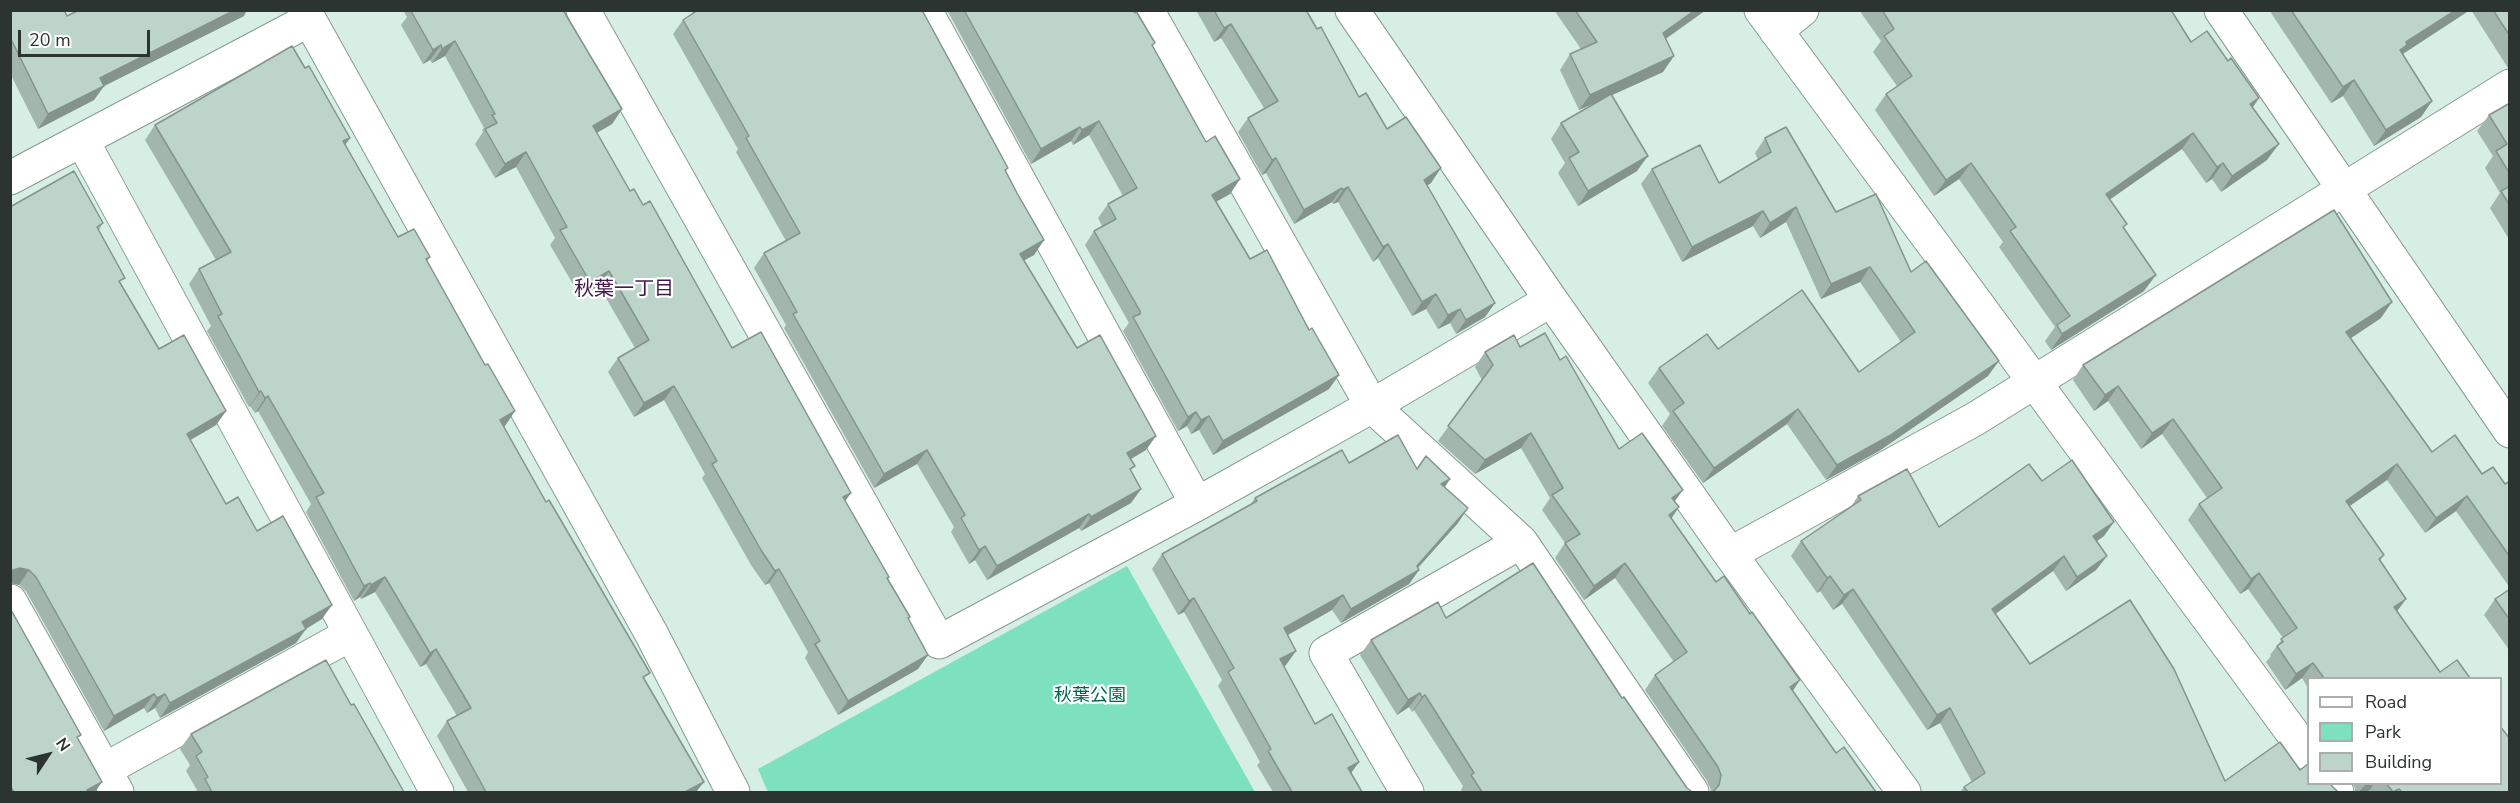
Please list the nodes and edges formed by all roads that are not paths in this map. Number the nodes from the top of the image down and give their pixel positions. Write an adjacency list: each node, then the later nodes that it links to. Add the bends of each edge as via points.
1 (582, 10): 17 (street, via 939,642)
2 (925, 10): 17 (street)
3 (1147, 10): 15 (street)
4 (1352, 10): 13 (street)
5 (1802, 10): 8 (street)
6 (2221, 10): 12 (street)
7 (306, 15): 10 (street); 25 (street, via 651,633)
8 (1768, 21): 14 (street)
9 (2510, 86): 12 (street)
10 (82, 140): 11 (street); 21 (street)
11 (10, 178)
12 (2343, 189): 14 (street); 16 (street)
13 (1551, 300): 15 (street); 19 (street)
14 (2034, 382): 19 (street, via 1975,419); 22 (street)
15 (1372, 406): 17 (street); 18 (street)
16 (2510, 431)
17 (1197, 504)
18 (1521, 542): 26 (street, via 1326,653); 27 (street)
19 (1730, 554): 28 (street)
20 (10, 601): 23 (street)
21 (351, 634): 23 (street); 24 (street)
22 (2307, 753)
23 (111, 781)
24 (437, 792)
25 (733, 792)
26 (1407, 792)
27 (1692, 792)
28 (1904, 792)

